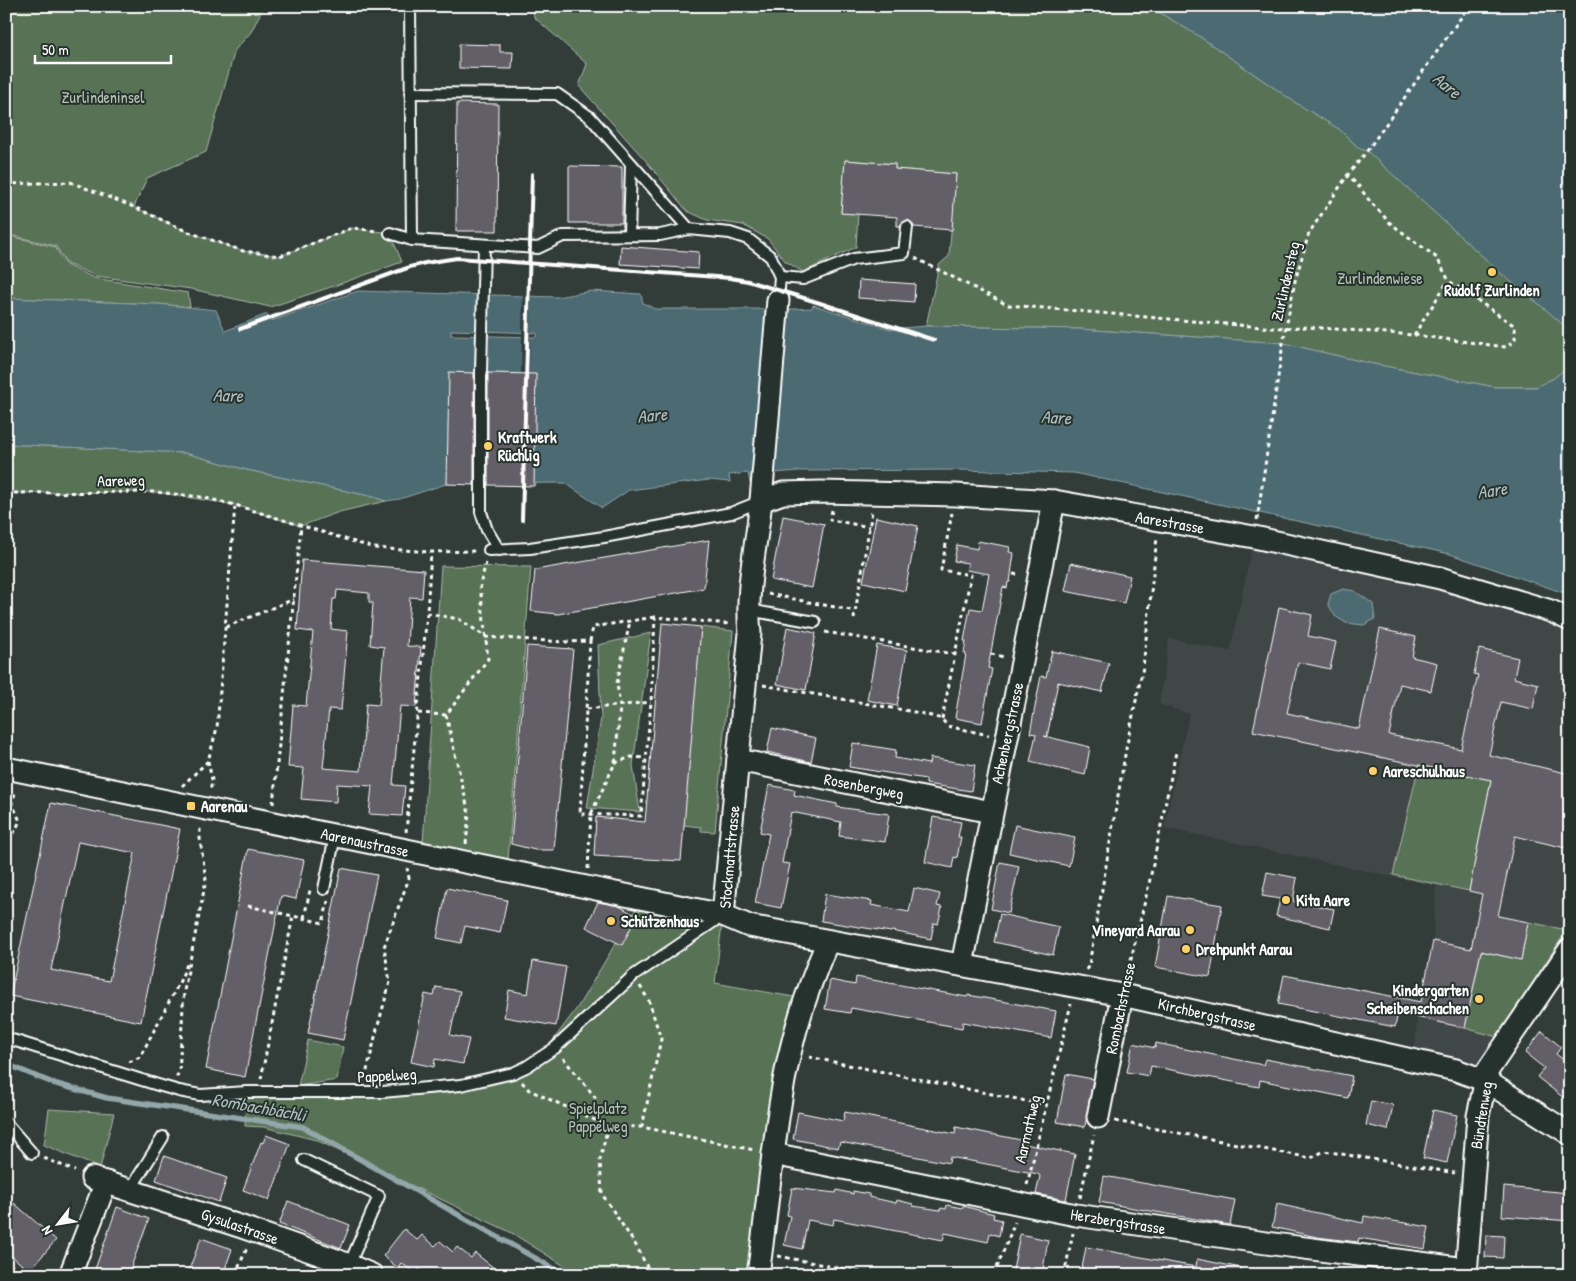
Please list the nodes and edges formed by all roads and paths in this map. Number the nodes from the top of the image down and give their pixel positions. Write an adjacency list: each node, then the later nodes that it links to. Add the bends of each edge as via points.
1 (410, 6): 3 (lane)
2 (1468, 6): 5 (path, Zurlindensteg)
3 (410, 92): 4 (lane, via 557,94 590,118); 11 (lane)
4 (631, 164): 8 (lane); 10 (lane)
5 (1347, 176): 15 (path, via 1390,222 1437,258); 17 (path, Zurlindensteg, via 1309,233 1294,281)
6 (6, 184): 9 (path, via 70,182 186,231 243,251 280,256 352,228)
7 (907, 227): 13 (lane)
8 (689, 229): 10 (lane, via 660,235); 14 (lane, via 730,232 748,239 771,257)
9 (390, 233): 11 (lane)
10 (628, 235): 12 (lane, via 563,236 538,248)
11 (412, 240): 12 (lane)
12 (484, 245): 30 (lane, via 481,512)
13 (904, 253): 14 (lane, via 854,259 803,279); 17 (path, via 1008,306)
14 (780, 277): 16 (lane)
15 (1449, 281): 18 (path); 18 (path, via 1515,326 1514,340 1506,347)
16 (778, 300): 19 (street, Stockmattstrasse)
17 (1286, 327): 18 (path); 27 (path, Zurlindensteg)
18 (1414, 335)
19 (762, 492): 20 (street, Aarestrasse); 30 (lane, via 731,513 586,540); 33 (street, Stockmattstrasse)
20 (834, 492): 22 (street, Aarestrasse); 29 (path, via 830,520)
21 (6, 493): 25 (path, Aareweg, via 156,492)
22 (875, 494): 23 (street, Aarestrasse); 29 (path)
23 (956, 495): 24 (street, Aarestrasse); 45 (path, via 941,570 971,575)
24 (1054, 501): 26 (street, Aarestrasse); 53 (street, Achenbergstrasse)
25 (235, 505): 28 (path, Aareweg); 41 (path)
26 (1159, 520): 38 (street, Aarestrasse, via 1254,537 1440,578 1551,611); 79 (path, Aarmattweg, via 1143,667 1089,965)
27 (1257, 520)
28 (302, 526): 31 (path, Aareweg, via 374,548); 32 (path)
29 (870, 527): 34 (path)
30 (494, 550): 31 (path, Aareweg); 43 (path, via 480,585)
31 (431, 552): 35 (path)
32 (294, 599): 41 (path); 64 (path)
33 (750, 600): 34 (path); 40 (lane); 42 (street, Stockmattstrasse)
34 (855, 611): 37 (path)
35 (427, 613): 43 (path, via 459,619); 50 (path)
36 (656, 617): 39 (path); 42 (path, via 734,625); 47 (path)
37 (854, 619)
38 (1570, 620)
39 (630, 621): 44 (path, via 593,627); 48 (path, via 617,683)
40 (816, 626): 45 (path)
41 (226, 627): 57 (path, via 217,728)
42 (750, 632): 46 (street, Stockmattstrasse)
43 (486, 637): 44 (path); 51 (path, via 488,659)
44 (590, 641): 49 (path)
45 (954, 654): 52 (path)
46 (746, 681): 52 (path); 56 (street, Stockmattstrasse)
47 (651, 702): 48 (path); 55 (path)
48 (620, 707): 49 (path); 58 (path)
49 (586, 710): 63 (path, via 580,814)
50 (418, 713): 51 (path); 67 (path)
51 (446, 716): 68 (path, via 469,814)
52 (942, 719): 53 (path, via 947,726)
53 (1007, 738): 62 (street, Achenbergstrasse)
54 (1176, 752): 80 (path, Rombachstrasse)
55 (646, 758): 58 (path, via 632,757); 63 (path, via 641,816)
56 (738, 760): 62 (street, Rosenbergweg); 72 (street, Stockmattstrasse)
57 (208, 762): 60 (path, via 183,784); 61 (path, via 212,780)
58 (615, 764): 63 (path)
59 (14, 770): 60 (street, Aarenaustrasse); 66 (path, via 12,803 20,822)
60 (177, 803): 61 (street, Aarenaustrasse)
61 (211, 810): 64 (street, Aarenaustrasse); 76 (path, via 201,819 200,838 206,880)
62 (991, 812): 77 (street, Achenbergstrasse)
63 (591, 814): 69 (path)
64 (271, 822): 65 (street, Aarenaustrasse)
65 (335, 836): 67 (street, Aarenaustrasse); 70 (lane)
66 (6, 848)
67 (404, 850): 68 (street, Aarenaustrasse); 89 (path, via 409,878 384,947 390,982)
68 (464, 863): 69 (street, Aarenaustrasse)
69 (586, 887): 72 (street, Aarenaustrasse)
70 (327, 892): 73 (path, via 323,923)
71 (248, 906): 73 (path)
72 (723, 915): 74 (street, Stockmattstrasse, via 749,926); 78 (lane, Pappelweg)
73 (293, 916): 88 (path)
74 (828, 941): 77 (street, Kirchbergstrasse); 83 (street, via 806,999)
75 (1570, 949): 86 (street, Bündtenweg, via 1494,1060)
76 (191, 954): 84 (path, via 140,1056); 87 (path, via 184,991 178,1073)
77 (962, 965): 79 (street, Kirchbergstrasse)
78 (633, 976): 82 (lane, Pappelweg); 95 (path, via 649,1001 660,1039)
79 (1075, 986): 80 (street, Kirchbergstrasse); 90 (path, Aarmattweg)
80 (1122, 995): 86 (street, Kirchbergstrasse, via 1456,1070); 91 (street, Rombachstrasse)
81 (6, 1038): 84 (lane, Pappelweg)
82 (555, 1048): 85 (lane, Pappelweg); 92 (path, via 595,1097)
83 (791, 1054): 90 (path); 99 (street)
84 (113, 1070): 87 (lane, Pappelweg)
85 (513, 1073): 89 (lane, Pappelweg, via 461,1085); 92 (path, via 529,1090)
86 (1486, 1081): 96 (street, Kirchbergstrasse); 101 (street, Bündtenweg, via 1478,1116)
87 (168, 1087): 88 (lane, Pappelweg, via 200,1094)
88 (259, 1092): 89 (lane, Pappelweg)
89 (363, 1092)
90 (1046, 1105): 104 (path, Aarmattweg)
91 (1098, 1118): 101 (path, via 1311,1158 1324,1151)
92 (593, 1119): 94 (path)
93 (6, 1123): 98 (lane)
94 (608, 1126): 95 (path); 114 (path, via 600,1160 602,1194 637,1247)
95 (642, 1127): 99 (path)
96 (1570, 1134)
97 (164, 1137): 103 (lane)
98 (32, 1153): 102 (path)
99 (773, 1154): 104 (street, Herzbergstrasse); 106 (street)
100 (304, 1160): 108 (lane, via 379,1196)
101 (1472, 1176): 109 (street, Bündtenweg)
102 (99, 1180): 103 (street, Gysulastrasse); 111 (street)
103 (130, 1190): 105 (street, Gysulastrasse)
104 (1022, 1203): 109 (street, Herzbergstrasse, via 1152,1227); 117 (path, Aarmattweg)
105 (242, 1226): 108 (street, Gysulastrasse); 112 (path, via 239,1236 248,1248)
106 (761, 1252): 115 (street); 116 (path)
107 (6, 1261): 110 (path, via 19,1272)
108 (349, 1265): 113 (street, Gysulastrasse)
109 (1466, 1272)
110 (31, 1275)
111 (70, 1275)
112 (234, 1275)
113 (372, 1275)
114 (651, 1275)
115 (758, 1275)
116 (876, 1275)
117 (994, 1275)

